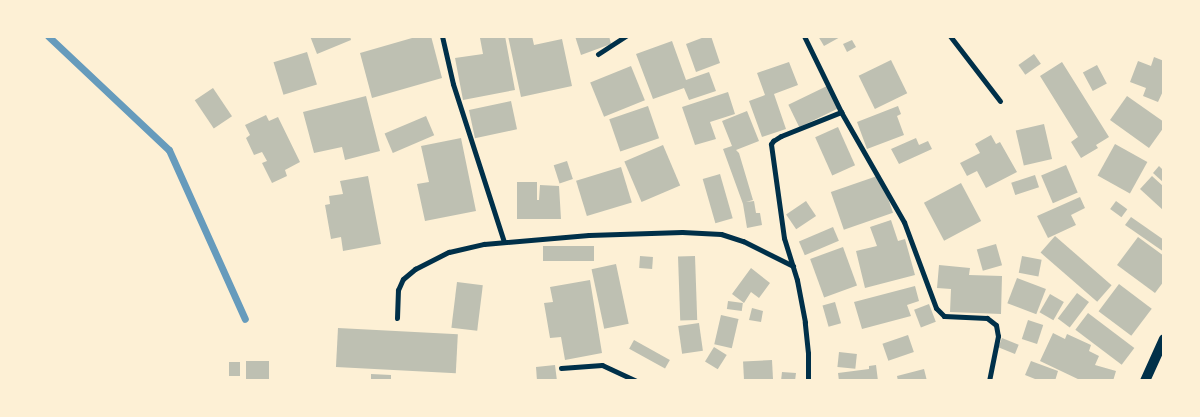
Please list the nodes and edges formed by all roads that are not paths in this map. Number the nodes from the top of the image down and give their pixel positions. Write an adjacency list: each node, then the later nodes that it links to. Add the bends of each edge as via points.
1 (442, 36): 8 (street, via 453,84)
2 (626, 36): 5 (street)
3 (804, 36): 7 (street)
4 (950, 36): 6 (street)
5 (598, 54)
6 (1000, 101)
7 (841, 112): 9 (street, via 772,142 784,238); 15 (street, via 904,222 939,313 987,318 996,325 998,336)
8 (504, 242): 9 (street, via 589,235 721,234 743,241); 10 (street, via 449,252 415,268 398,290)
9 (793, 266): 14 (street, via 805,322)
10 (396, 318)
11 (1164, 339): 16 (main road)
12 (560, 368): 13 (street, via 602,365)
13 (636, 381)
14 (808, 381)
15 (989, 381)
16 (1145, 381)

